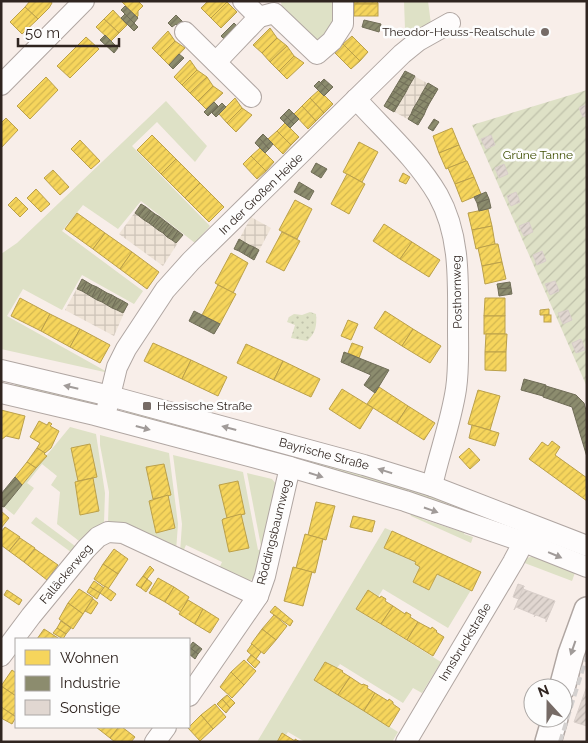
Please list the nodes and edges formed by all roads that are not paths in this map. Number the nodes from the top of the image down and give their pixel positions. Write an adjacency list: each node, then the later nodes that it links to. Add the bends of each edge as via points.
1 (84, 1): 8 (street)
2 (243, 1): 4 (street)
3 (343, 1): 4 (street, via 343,24 332,41 317,54 274,13)
4 (259, 17): 7 (street)
5 (450, 22): 10 (street, In der Großen Heide, via 402,54)
6 (185, 32): 7 (street)
7 (216, 62): 9 (street)
8 (1, 85)
9 (251, 97)
10 (356, 99): 13 (street, In der Großen Heide, via 165,290 123,354); 16 (street, Posthornweg, via 417,166 438,195 446,211 457,254 456,390)
11 (1, 370): 13 (street, Bayrische Straße, one-way to 11)
12 (1, 393): 14 (street, Bayrische Straße)
13 (110, 396): 14 (street); 16 (street, Bayrische Straße, one-way to 13)
14 (104, 418): 15 (street, Bayrische Straße, one-way to 15)
15 (290, 467): 17 (street, Bayrische Straße, one-way to 17); 20 (street, Röddingsbaumweg)
16 (432, 486): 17 (street, Bayrische Straße)
17 (529, 533): 18 (street, Bayrische Straße); 19 (street, Bayrische Straße, one-way to 19); 28 (street, Innsbruckstraße)
18 (587, 546)
19 (587, 567)
20 (258, 596): 22 (street, Falläckerweg, via 123,533 108,532 86,549); 24 (street, Röddingsbaumweg)
21 (587, 610): 23 (main road, one-way to 23)
22 (1, 656)
23 (565, 678)
24 (190, 695)
25 (165, 728): 27 (street)
26 (552, 728): 29 (main road)
27 (155, 742)
28 (406, 742)
29 (548, 742)

